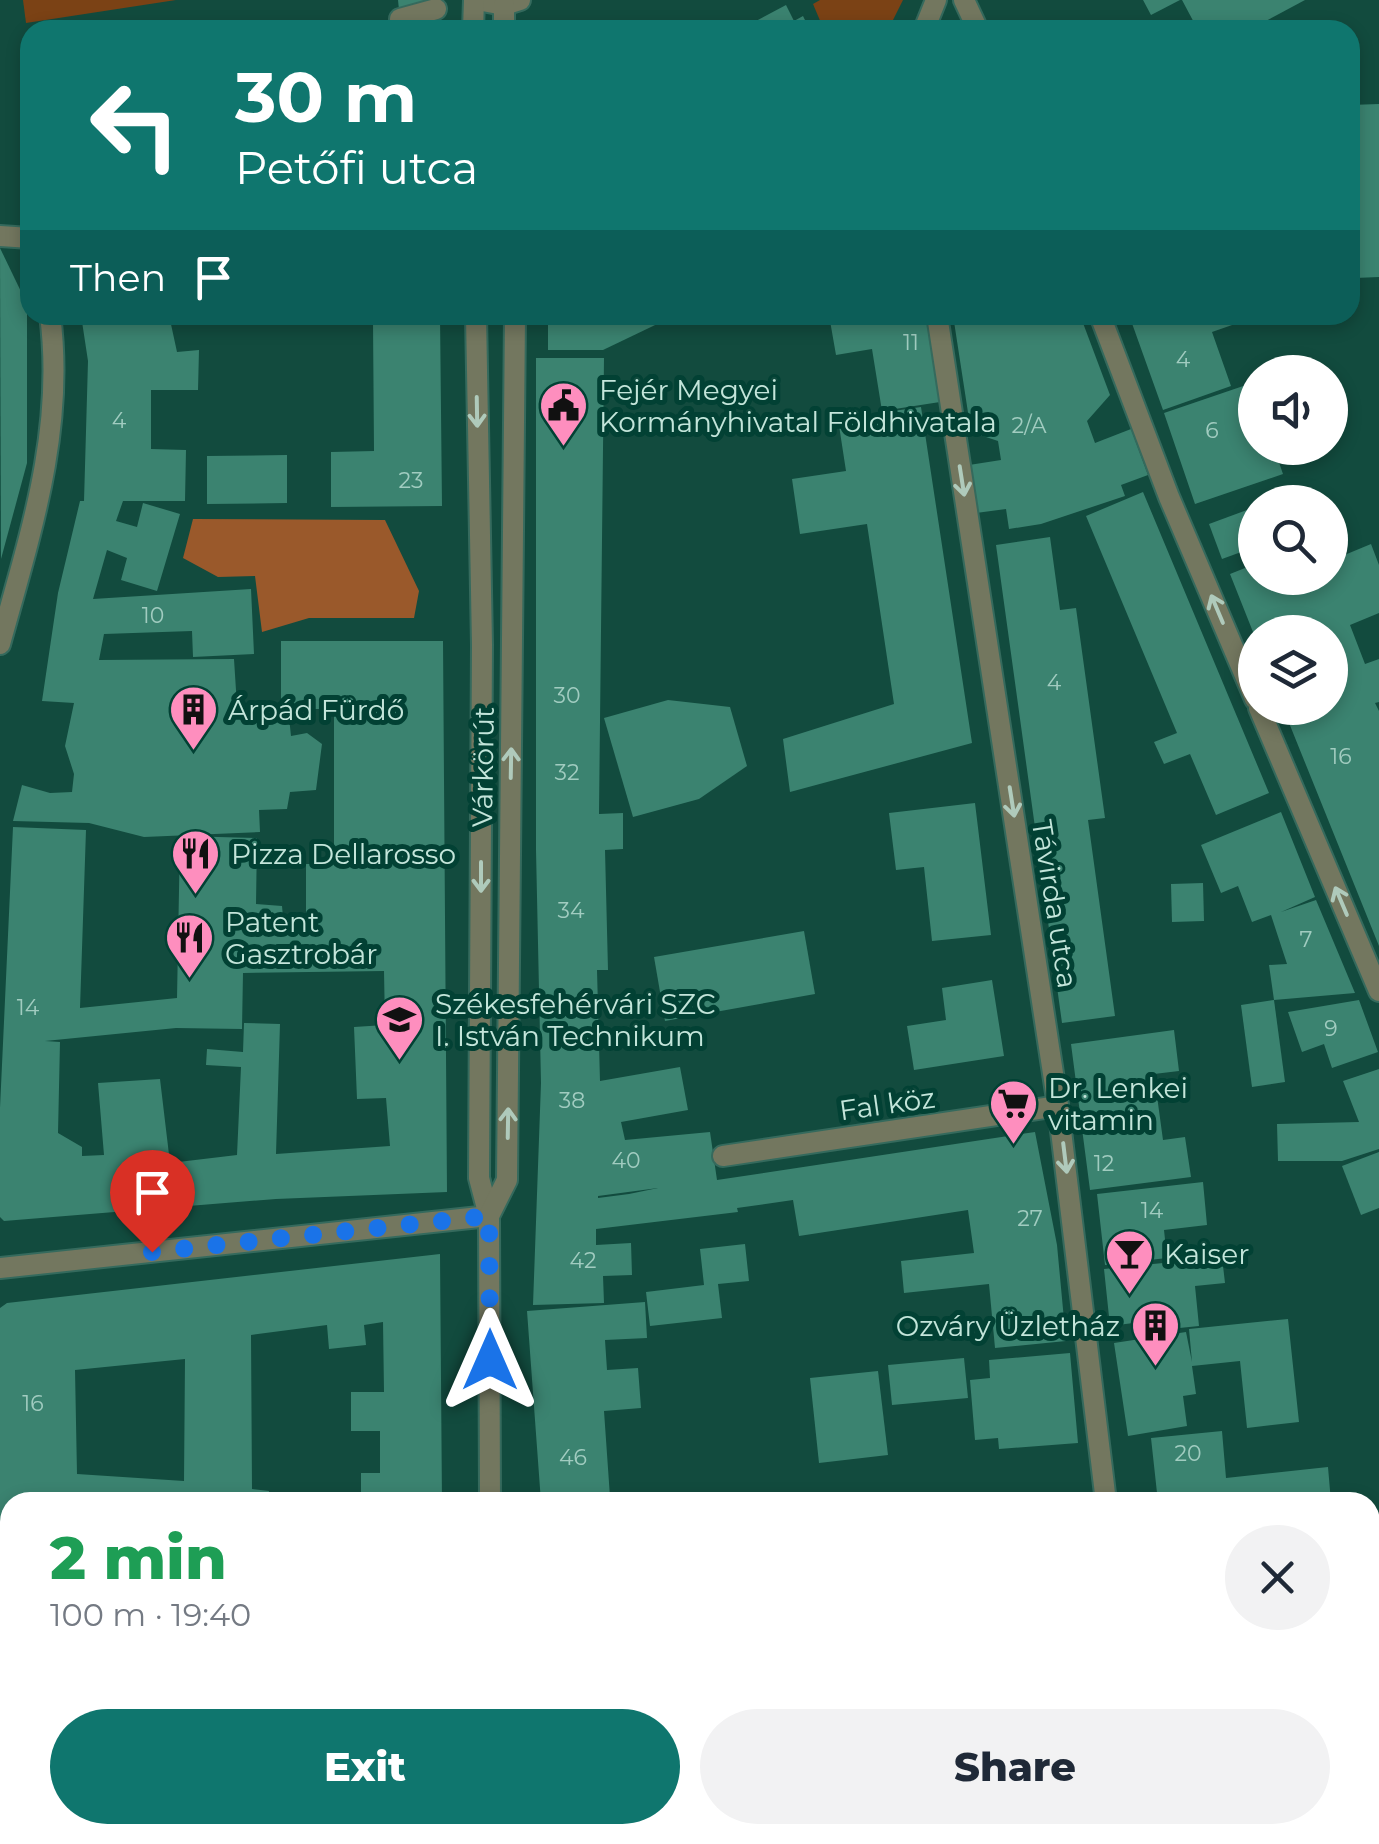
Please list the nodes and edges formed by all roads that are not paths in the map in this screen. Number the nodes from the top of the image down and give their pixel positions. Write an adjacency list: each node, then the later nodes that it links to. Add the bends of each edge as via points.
1 (475, 0): 2 (street)
2 (512, 2)
3 (436, 9): 4 (street)
4 (400, 19)
5 (51, 325): 10 (street, via 55,400 48,466)
6 (476, 325): 16 (street, Várkörút, one-way to 16, via 479,1178)
7 (515, 325): 16 (street, Várkörút, one-way to 7, via 507,1180)
8 (939, 325): 14 (street, Távirda utca, one-way to 14)
9 (1104, 325): 11 (street, one-way to 9)
10 (0, 644)
11 (1238, 659)
12 (1265, 725): 13 (street, one-way to 12)
13 (1379, 991)
14 (1058, 1106): 15 (street, Fal köz); 19 (street, Távirda utca, one-way to 19)
15 (723, 1156)
16 (489, 1216): 17 (street); 18 (street, Várkörút)
17 (0, 1268)
18 (490, 1492)
19 (1105, 1492)

